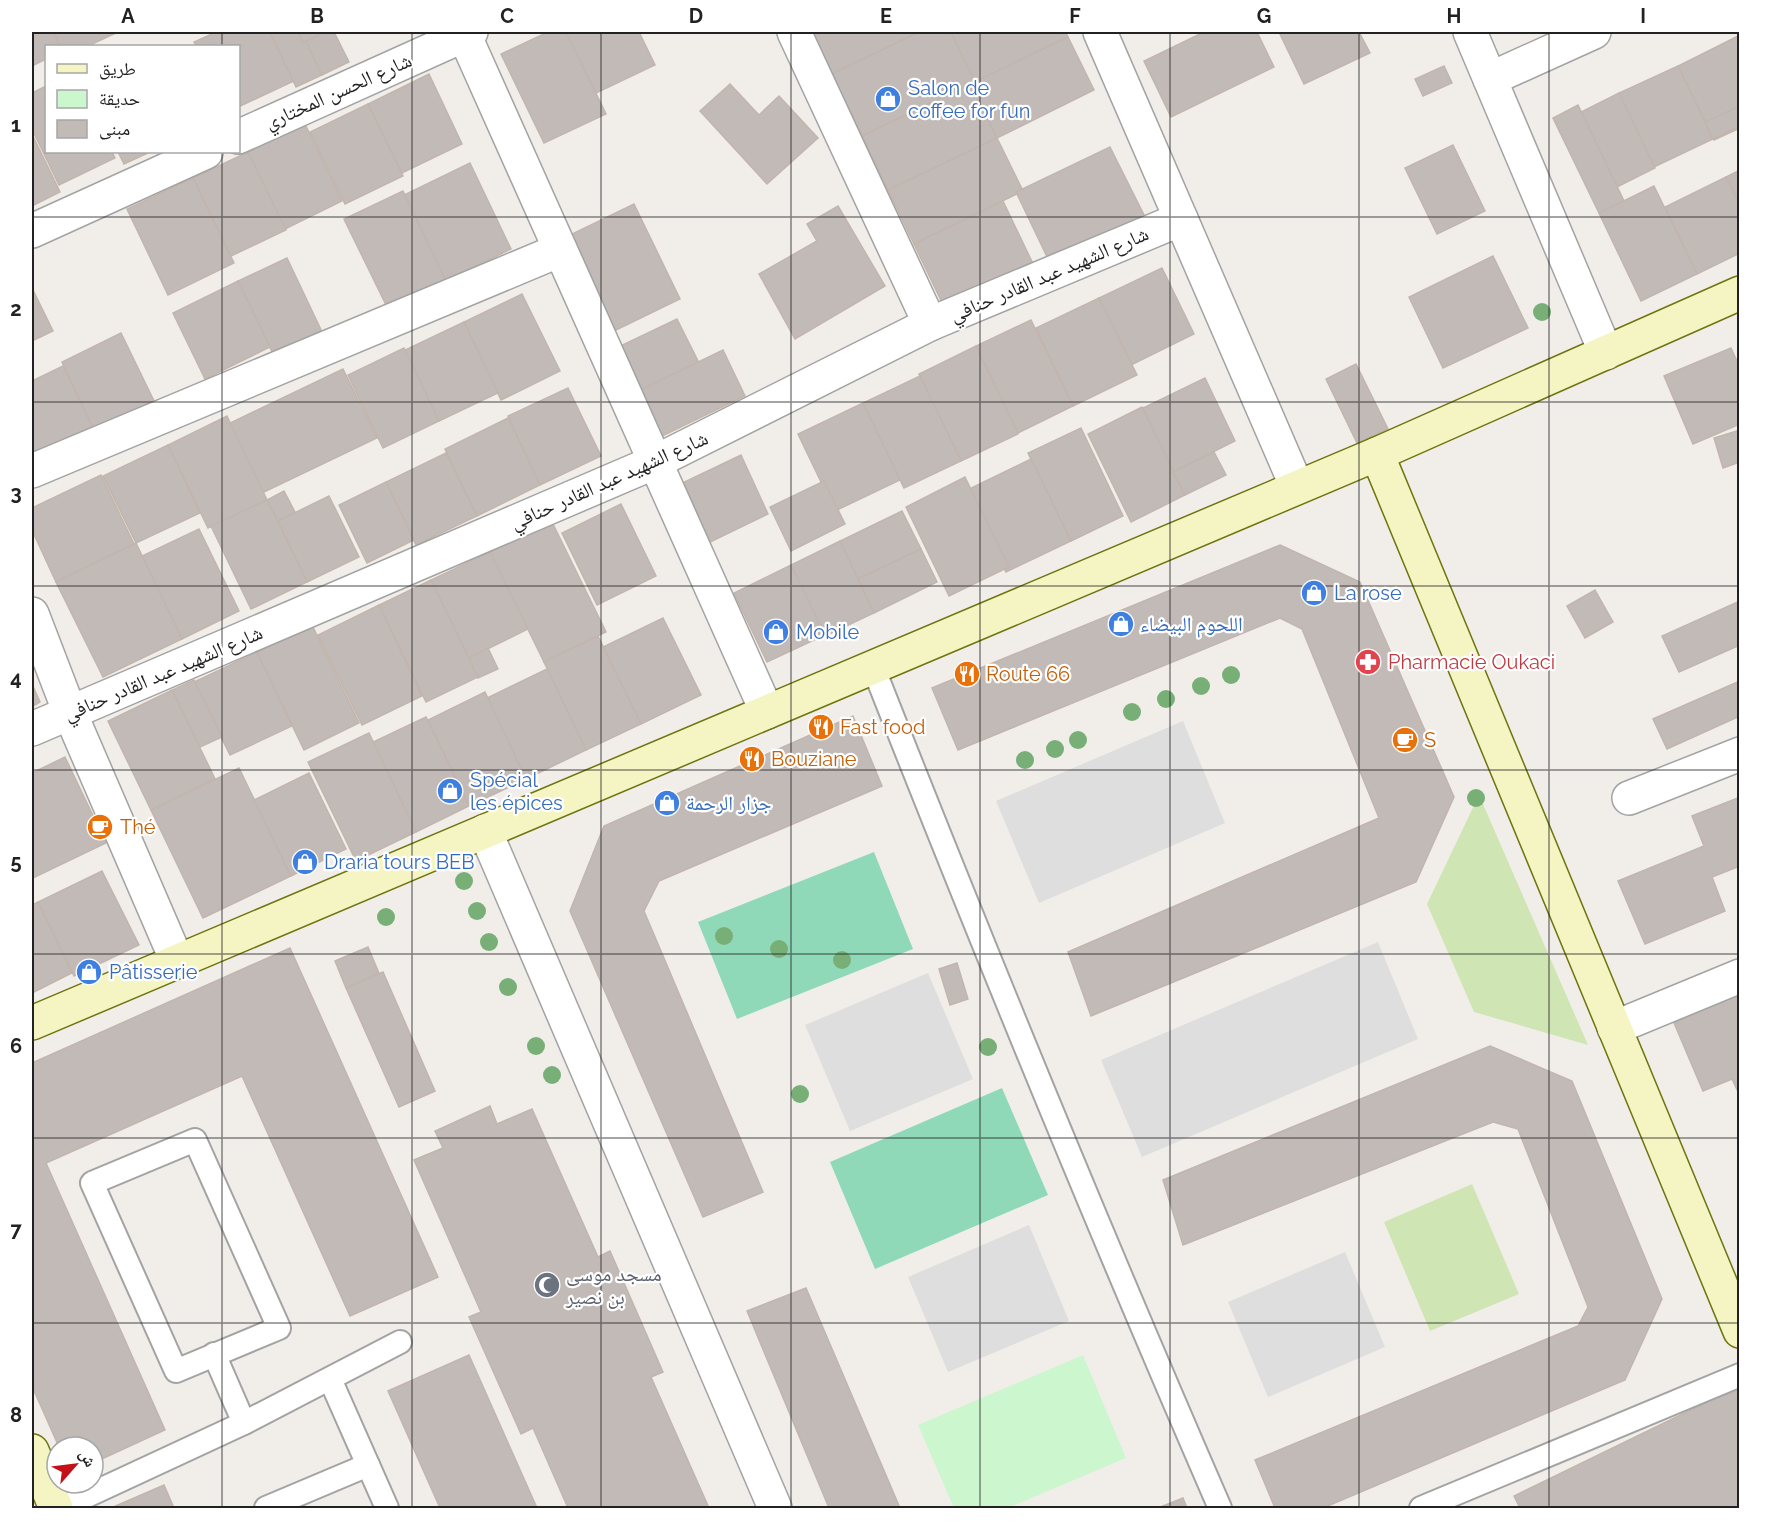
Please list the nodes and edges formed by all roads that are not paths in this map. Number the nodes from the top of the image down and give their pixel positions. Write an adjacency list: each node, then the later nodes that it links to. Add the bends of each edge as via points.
1 (466, 32): 7 (street, شارع الحسن المختاري); 11 (street)
2 (794, 32): 13 (street)
3 (1100, 32): 9 (street)
4 (1470, 32): 6 (street)
5 (1594, 32): 6 (street)
6 (1490, 79): 14 (street)
7 (240, 136)
8 (204, 153): 10 (street)
9 (1181, 219): 13 (street, شارع الشهيد عبد القادر حنافي); 18 (street)
10 (32, 231)
11 (560, 250): 16 (street); 17 (street)
12 (1740, 293): 14 (main road)
13 (930, 324): 16 (street, شارع الشهيد عبد القادر حنافي)
14 (1606, 353): 15 (main road)
15 (1377, 454): 18 (main road); 30 (main road)
16 (655, 462): 21 (street); 22 (street, شارع الشهيد عبد القادر حنافي)
17 (32, 471)
18 (1297, 487): 20 (main road)
19 (32, 614): 22 (street)
20 (873, 667): 21 (main road); 44 (lane)
21 (766, 712): 26 (main road)
22 (70, 713): 23 (street, شارع الشهيد عبد القادر حنافي); 27 (street)
23 (32, 729)
24 (1740, 754): 25 (street)
25 (1629, 798)
26 (485, 831): 27 (main road); 43 (street)
27 (177, 961): 29 (main road)
28 (1740, 976): 30 (street)
29 (32, 1023)
30 (1614, 1028): 31 (main road)
31 (1740, 1331)
32 (400, 1342): 35 (lane)
33 (214, 1354): 33 (lane, via 279,1328 195,1140 92,1182 176,1371); 36 (lane)
34 (1740, 1376): 45 (lane)
35 (330, 1379): 36 (lane); 38 (lane)
36 (244, 1423): 40 (lane)
37 (32, 1451): 39 (main road)
38 (368, 1465): 41 (lane); 42 (lane)
39 (56, 1509)
40 (61, 1509)
41 (266, 1509)
42 (387, 1509)
43 (775, 1509)
44 (1220, 1509)
45 (1421, 1509)

